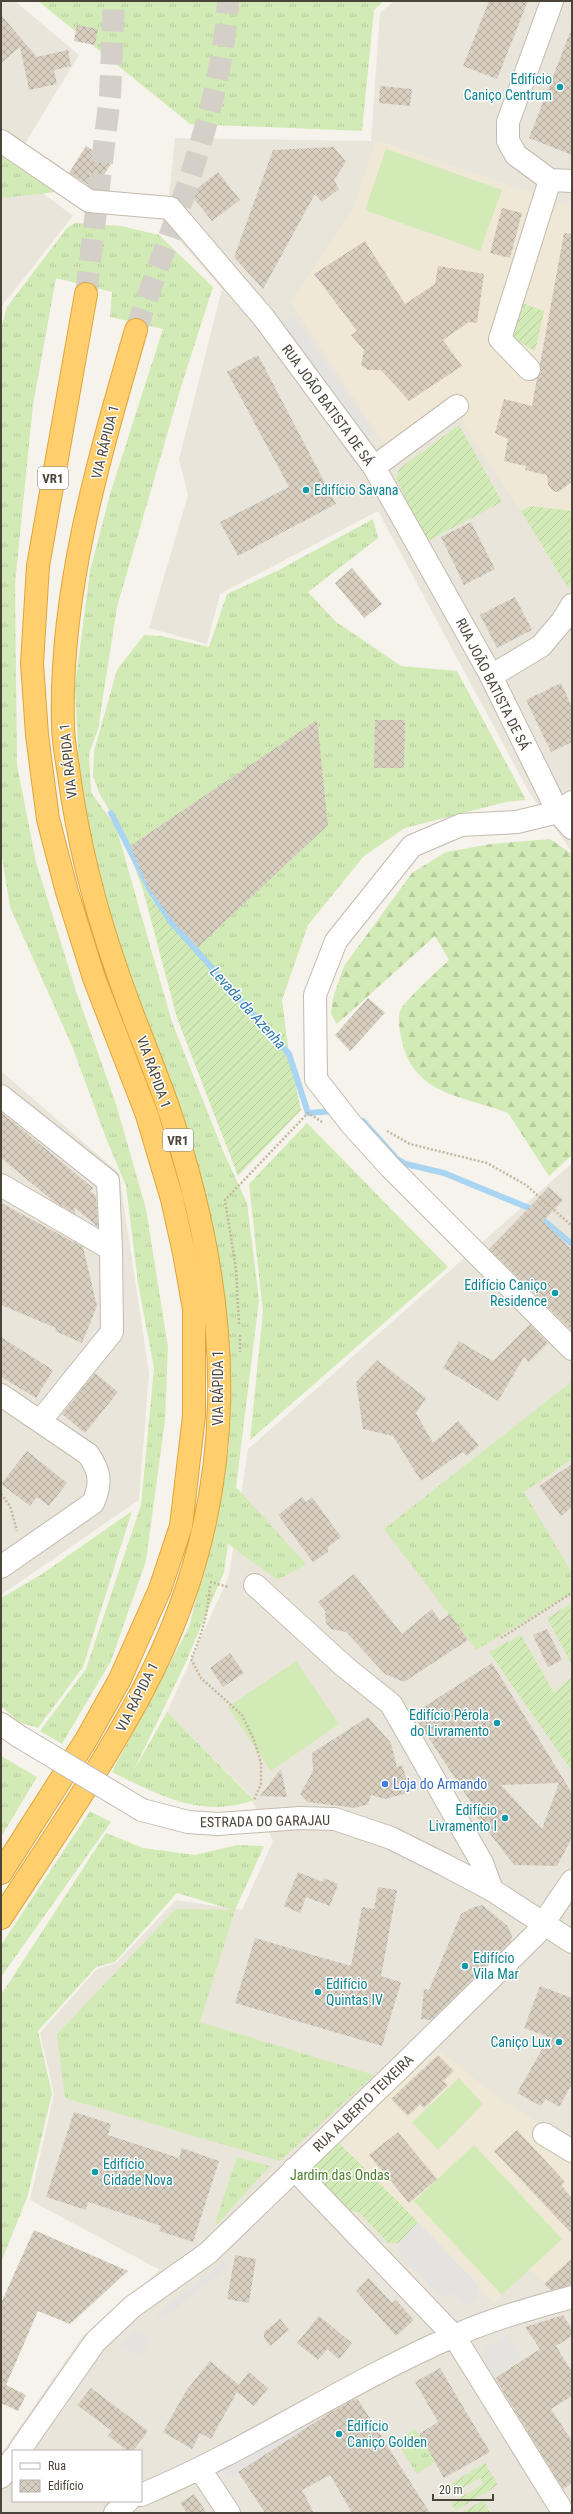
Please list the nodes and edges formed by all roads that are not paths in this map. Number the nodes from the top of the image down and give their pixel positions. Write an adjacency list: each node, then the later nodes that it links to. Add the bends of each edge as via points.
1 (552, 1): 3 (street, via 508,122 508,141 516,156)
2 (1, 141): 9 (street, RUA JOÃO BATISTA DE SÁ, via 89,201 170,208 264,318)
3 (550, 180): 4 (street); 7 (street, via 500,339)
4 (572, 182)
5 (86, 294): 23 (highway, VIA RÁPIDA 1 / VR1, via 38,566 32,663 37,734 48,819 67,892 94,978 147,1115 172,1199 194,1309 194,1416 181,1526 160,1589 120,1679 82,1746)
6 (136, 330): 26 (highway, VIA RÁPIDA 1 / VR1, via 113,410 77,570 64,663 63,728 74,815 92,888 116,969 167,1104 191,1180 209,1256 216,1303 220,1371 215,1463 205,1527 185,1592 145,1686 107,1753)
7 (529, 369)
8 (457, 406): 9 (street)
9 (374, 467): 11 (street, RUA JOÃO BATISTA DE SÁ)
10 (572, 605): 11 (street, via 541,646)
11 (491, 676): 12 (street, RUA JOÃO BATISTA DE SÁ)
12 (565, 807): 13 (street, RUA JOÃO BATISTA DE SÁ); 17 (street, via 517,822 461,825 412,846 336,941 315,995 316,1079 351,1124 390,1167)
13 (572, 828)
14 (1, 1096): 16 (street, via 108,1181)
15 (1, 1185): 16 (street)
16 (111, 1249): 19 (street, via 112,1332)
17 (572, 1349)
18 (1, 1395): 19 (street)
19 (41, 1420): 20 (street, via 88,1454 97,1467 99,1489 93,1503)
20 (1, 1567)
21 (255, 1585): 25 (street, via 345,1667 390,1704 482,1863)
22 (1, 1724): 25 (street, ESTRADA DO GARAJAU, bridge, via 142,1810 188,1822 218,1824 300,1818 335,1819 390,1838)
23 (1, 1873)
24 (572, 1881): 27 (street, RUA ALBERTO TEIXEIRA)
25 (492, 1890): 27 (street, ESTRADA DO GARAJAU)
26 (1, 1918)
27 (544, 1925): 28 (street, ESTRADA DO GARAJAU); 31 (street, RUA ALBERTO TEIXEIRA)
28 (572, 1942)
29 (544, 2134): 30 (street)
30 (572, 2150)
31 (294, 2169): 33 (street); 34 (street, RUA ALBERTO TEIXEIRA, via 208,2253 132,2307 94,2342)
32 (572, 2297): 33 (street, via 516,2312)
33 (454, 2336): 36 (street, via 370,2377); 40 (street)
34 (20, 2450)
35 (12, 2460): 37 (street)
36 (193, 2473): 38 (street); 42 (street)
37 (1, 2477)
38 (142, 2495)
39 (127, 2502): 41 (street)
40 (561, 2507)
41 (115, 2513)
42 (229, 2513)

